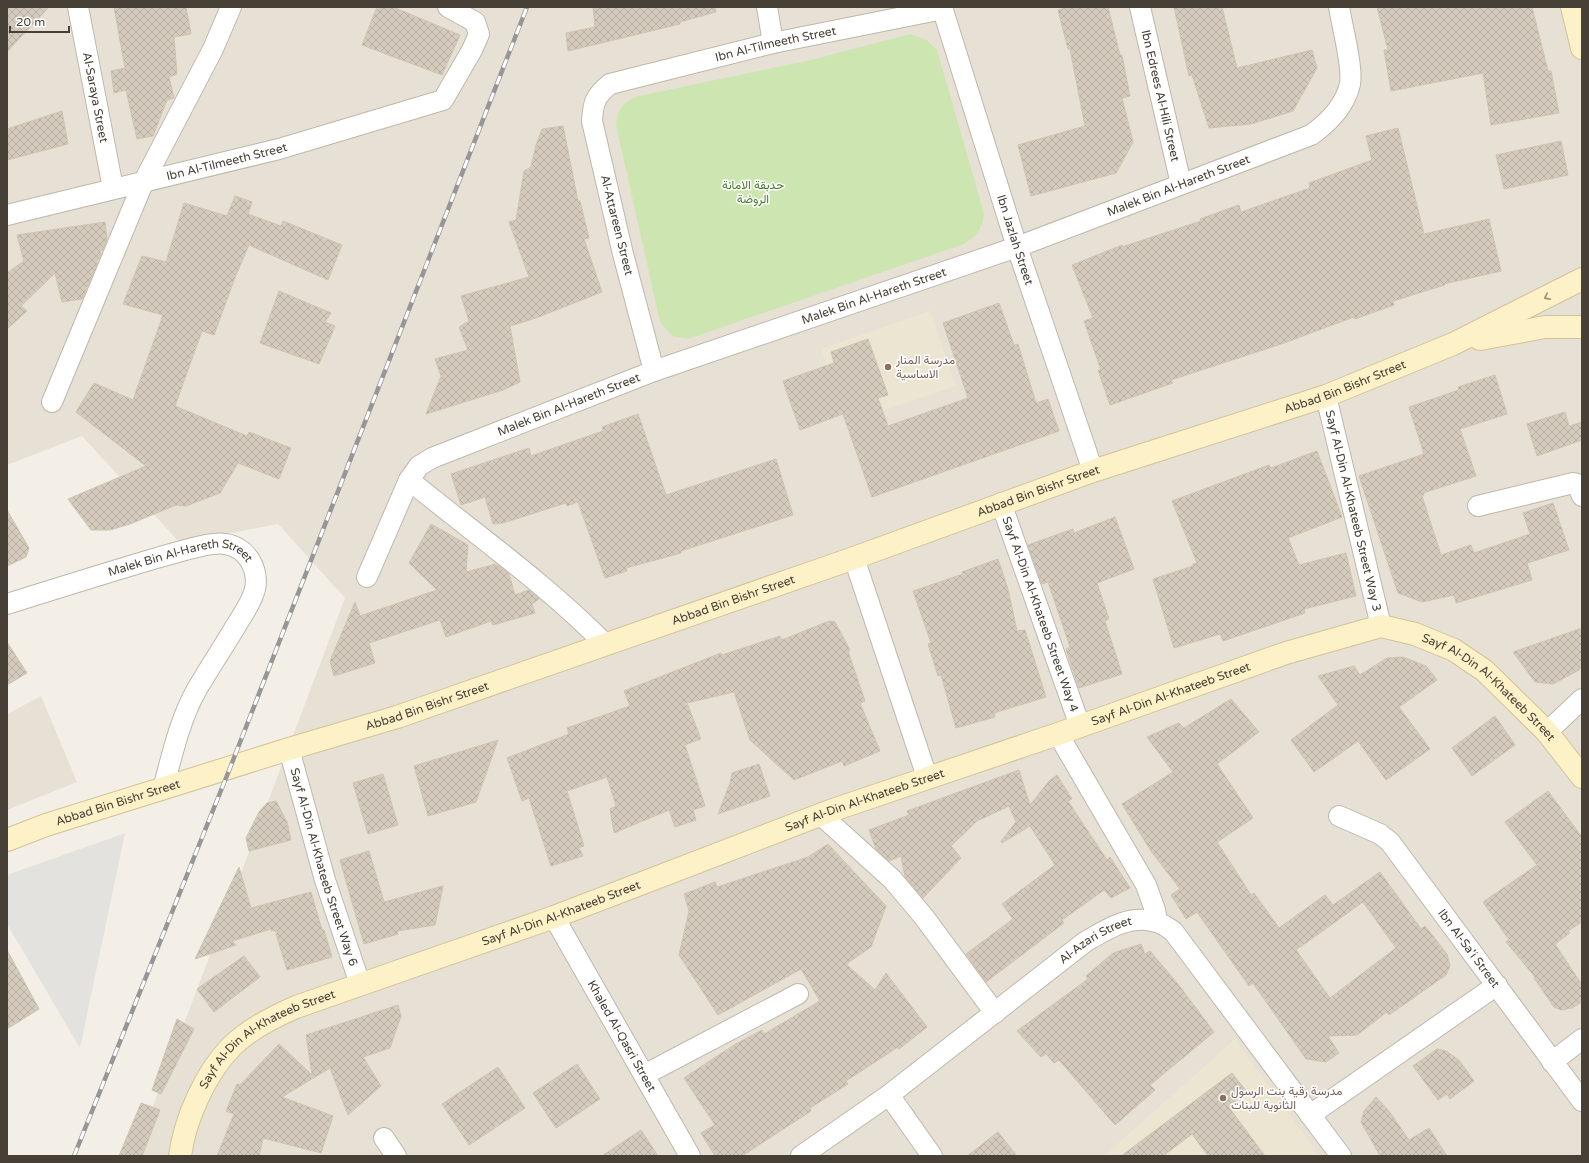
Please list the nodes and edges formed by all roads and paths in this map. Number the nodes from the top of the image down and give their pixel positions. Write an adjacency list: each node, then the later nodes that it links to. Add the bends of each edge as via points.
1 (78, 7): 14 (street, Al-Saraya Street)
2 (231, 7): 12 (street, via 214,50)
3 (448, 7): 12 (street, Ibn Al-Tilmeeth Street, via 475,22 479,34 443,100 279,149)
4 (766, 7): 9 (street)
5 (1140, 7): 13 (street, Ibn Edrees Al-Hili Street)
6 (1339, 7): 13 (street, Malek Bin Al-Hareth Street, via 1350,84 1341,105 1326,124 1311,135)
7 (1572, 7): 10 (street)
8 (943, 8): 9 (street, Ibn Al-Tilmeeth Street); 16 (street, Ibn Jazlah Street)
9 (773, 43): 11 (street, Ibn Al-Tilmeeth Street)
10 (1582, 48)
11 (610, 84): 20 (street, Al-Attareen Street, via 600,92 593,104 592,121)
12 (143, 183): 14 (street, Ibn Al-Tilmeeth Street); 22 (street)
13 (1181, 184): 16 (street, Malek Bin Al-Hareth Street)
14 (113, 188): 15 (street, Ibn Al-Tilmeeth Street)
15 (7, 214)
16 (1017, 247): 20 (street, Malek Bin Al-Hareth Street); 23 (street, Ibn Jazlah Street)
17 (1582, 280): 19 (street, Abbad Bin Bishr Street, one-way to 19)
18 (1582, 326): 19 (street, Abbad Bin Bishr Street, via 1545,327)
19 (1453, 344): 21 (street, Abbad Bin Bishr Street)
20 (654, 371): 24 (street, Malek Bin Al-Hareth Street, via 446,451 419,466)
21 (1326, 396): 23 (street, Abbad Bin Bishr Street); 31 (street, Sayf Al-Din Al-Khateeb Street Way 3)
22 (52, 402)
23 (1093, 471): 26 (street, Abbad Bin Bishr Street)
24 (408, 480): 29 (street, Malek Bin Al-Hareth Street); 32 (street, via 548,590)
25 (1582, 496): 27 (street, via 1577,484 1573,483)
26 (1001, 503): 28 (street, Abbad Bin Bishr Street); 34 (street, Sayf Al-Din Al-Khateeb Street Way 4)
27 (1478, 506)
28 (854, 558): 32 (street, Abbad Bin Bishr Street); 38 (street)
29 (367, 577)
30 (7, 604): 40 (street, Malek Bin Al-Hareth Street, via 107,572 203,546 225,544 239,549 248,556 256,577 255,590 247,608 197,690 172,754)
31 (1381, 626): 34 (street, Sayf Al-Din Al-Khateeb Street, via 1286,654); 35 (street, Sayf Al-Din Al-Khateeb Street, via 1415,634 1454,650 1485,671)
32 (604, 644): 37 (street, Abbad Bin Bishr Street, via 397,717)
33 (1582, 698): 35 (street)
34 (1080, 726): 36 (street, Sayf Al-Din Al-Khateeb Street)
35 (1547, 732): 39 (street, Sayf Al-Din Al-Khateeb Street)
36 (1058, 734): 38 (street, Sayf Al-Din Al-Khateeb Street); 45 (street, via 1146,885)
37 (289, 749): 40 (street, Abbad Bin Bishr Street); 46 (street, Sayf Al-Din Al-Khateeb Street Way 6, via 325,880)
38 (927, 777): 41 (street, Sayf Al-Din Al-Khateeb Street)
39 (1582, 777)
40 (163, 789): 43 (street, Abbad Bin Bishr Street, via 46,825)
41 (821, 815): 44 (street, Sayf Al-Din Al-Khateeb Street); 49 (street, via 892,879 924,917)
42 (1339, 816): 47 (street, Ibn Al-Sa'i Street, via 1386,838)
43 (7, 840)
44 (554, 917): 46 (street, Sayf Al-Din Al-Khateeb Street); 52 (street, Khaled Al-Qasri Street)
45 (1157, 922): 49 (street, Al-Azari Street, via 1136,919 1110,928 1085,942); 55 (street, Al-Azari Street, via 1173,931)
46 (360, 984): 57 (street, Sayf Al-Din Al-Khateeb Street, via 271,1018 232,1047 218,1064 190,1115)
47 (1497, 985): 51 (street, Ibn Al-Sa'i Street); 55 (street)
48 (798, 994): 52 (street)
49 (994, 1013): 53 (street, Al-Azari Street)
50 (1582, 1039): 51 (street)
51 (1552, 1062): 54 (street, Ibn Al-Sa'i Street)
52 (644, 1075): 59 (street, Khaled Al-Qasri Street)
53 (889, 1095): 60 (street, Al-Azari Street); 61 (street)
54 (1582, 1101)
55 (1310, 1116): 62 (street, Al-Azari Street)
56 (384, 1138): 58 (street)
57 (180, 1156)
58 (396, 1156)
59 (690, 1156)
60 (801, 1156)
61 (932, 1156)
62 (1341, 1156)

